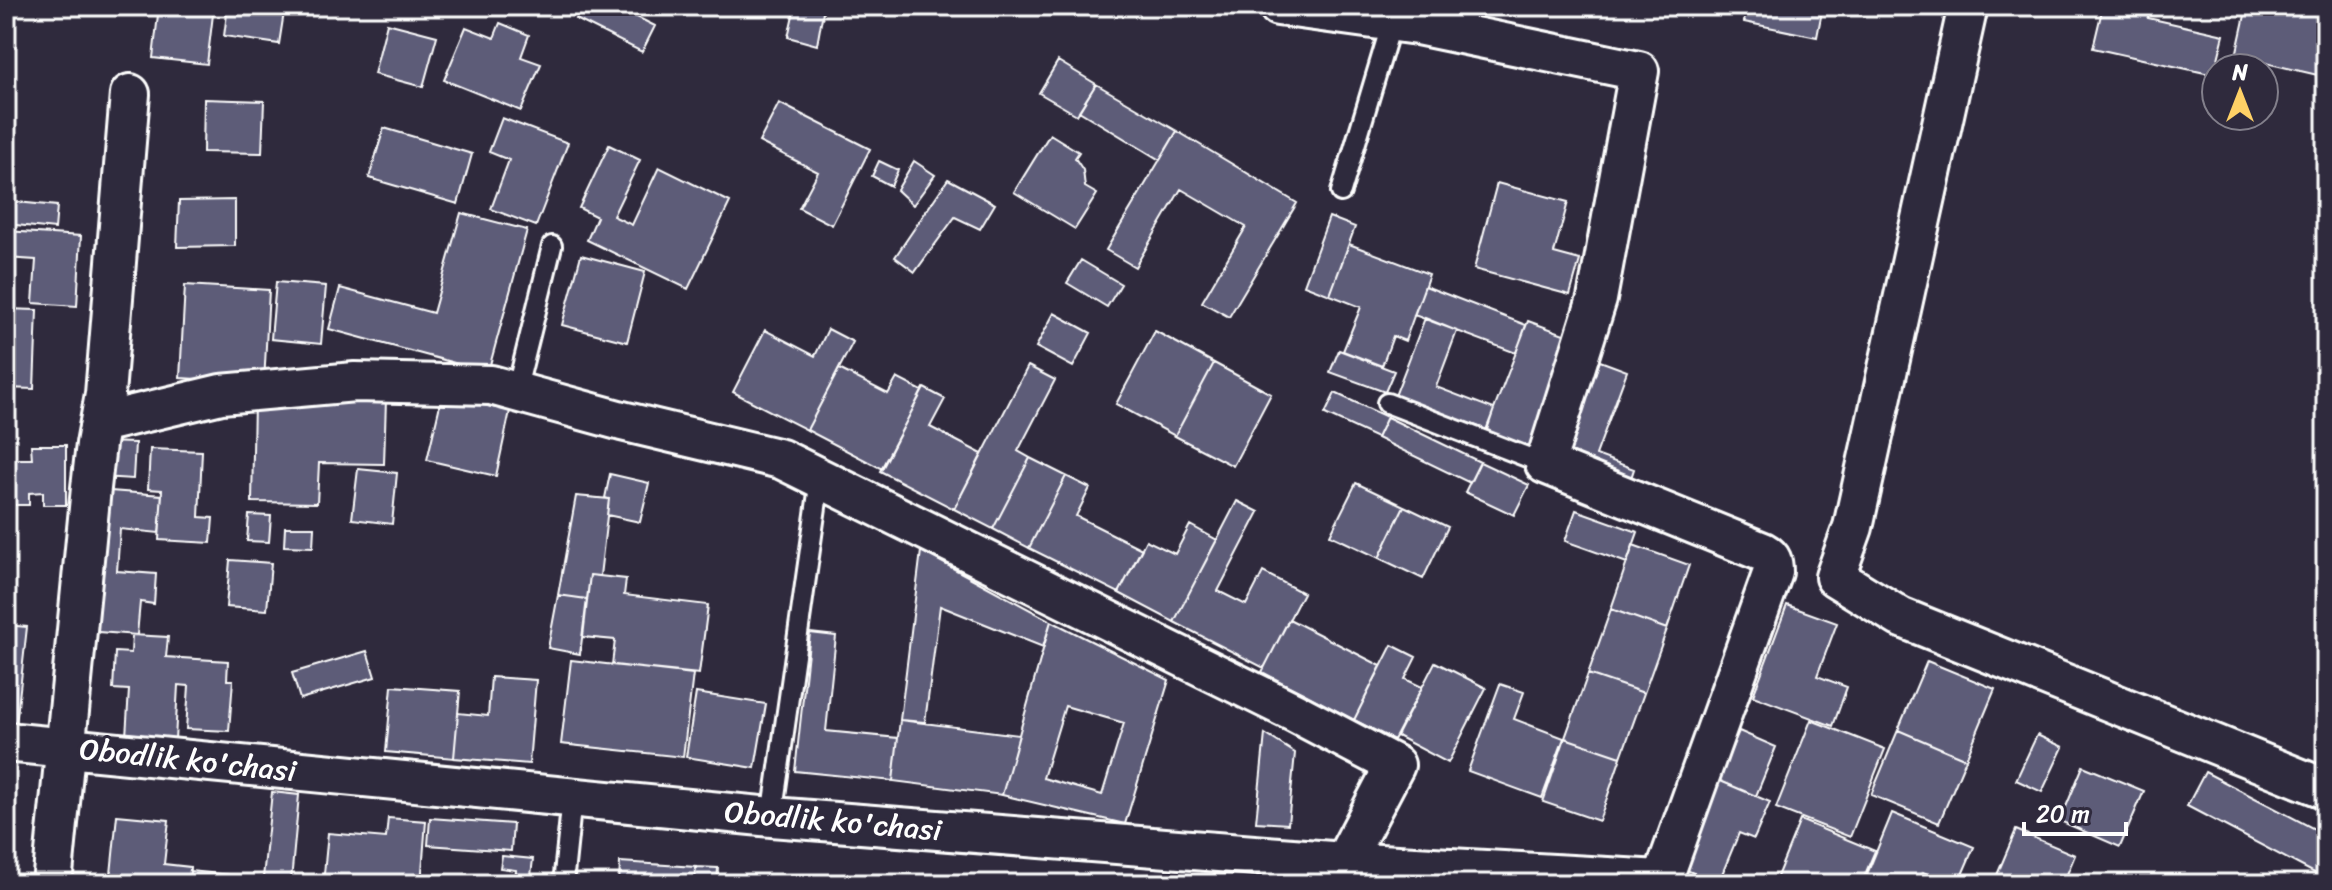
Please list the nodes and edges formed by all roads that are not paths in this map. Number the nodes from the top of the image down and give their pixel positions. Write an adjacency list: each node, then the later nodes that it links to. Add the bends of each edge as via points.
1 (1278, 6): 4 (street)
2 (1968, 6): 15 (street, via 1853,527 1835,577 1900,617)
3 (1436, 17): 4 (street); 11 (street, via 1639,71 1597,299)
4 (1392, 22): 6 (lane)
5 (130, 94): 10 (street)
6 (1341, 192)
7 (552, 246): 8 (lane)
8 (516, 392): 10 (street, via 491,385 355,382 221,394); 12 (street, via 781,459)
9 (1387, 403): 11 (lane)
10 (100, 423): 14 (street)
11 (1545, 464): 19 (street, via 1763,552 1773,564)
12 (820, 479): 17 (lane); 18 (street, via 1395,765)
13 (6, 742): 14 (street, Obodlik ko'chasi)
14 (65, 748): 16 (street, Obodlik ko'chasi); 20 (street)
15 (2326, 789)
16 (572, 798): 17 (street, Obodlik ko'chasi); 21 (lane)
17 (772, 817): 18 (street, Obodlik ko'chasi)
18 (1344, 862): 19 (street, Obodlik ko'chasi)
19 (1665, 883)
20 (52, 884)
21 (563, 884)

